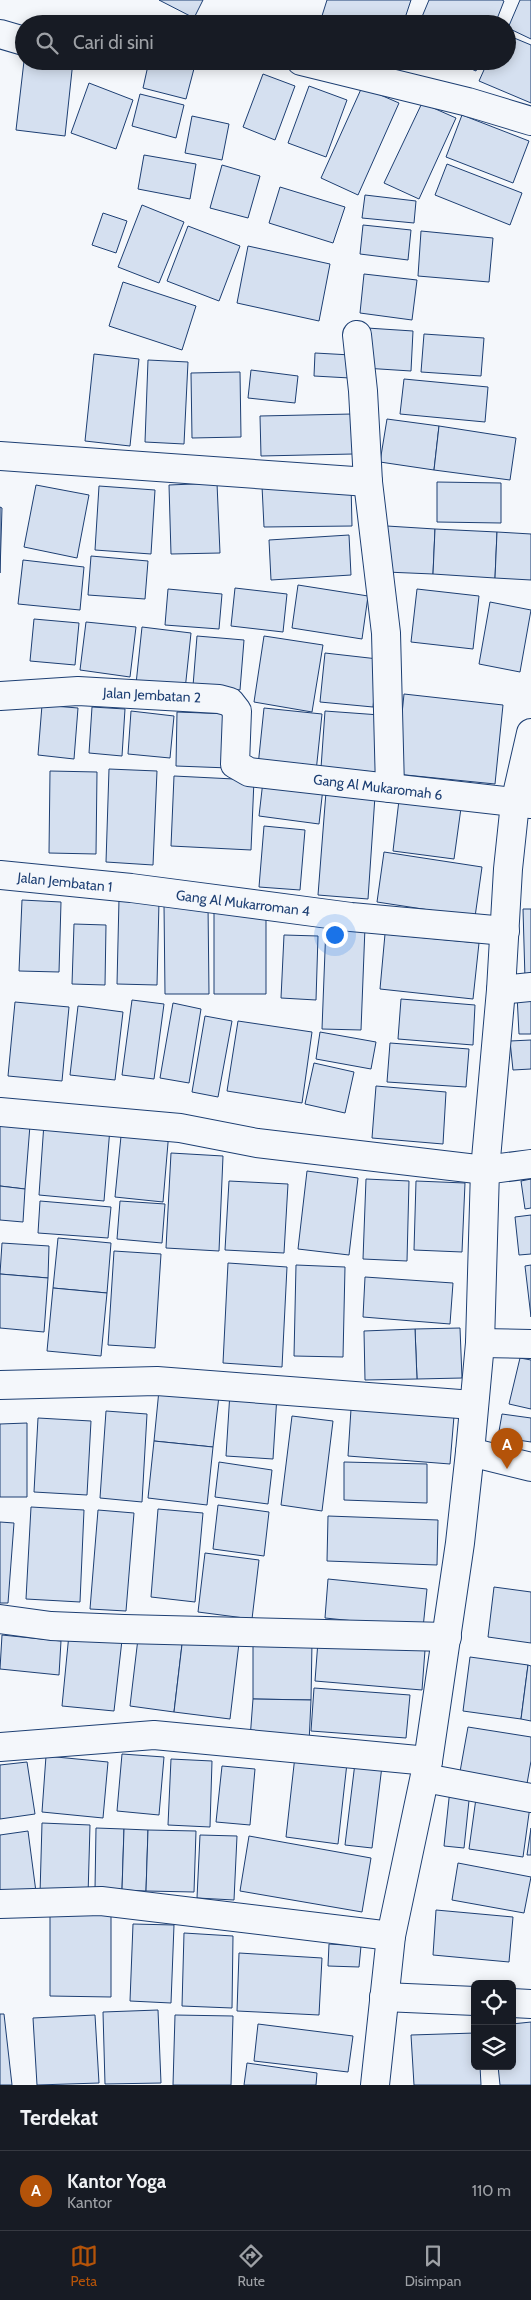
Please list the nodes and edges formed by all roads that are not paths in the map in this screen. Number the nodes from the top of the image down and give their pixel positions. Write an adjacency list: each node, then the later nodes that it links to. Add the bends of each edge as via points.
1 (0, 34): 2 (street)
2 (15, 38)
3 (337, 70): 4 (street)
4 (531, 121)
5 (357, 335): 7 (street)
6 (0, 456): 7 (street)
7 (368, 482): 11 (street, via 386,633)
8 (0, 696): 10 (street, Jalan Jembatan 2, via 78,691 230,702 237,711 235,764)
9 (531, 733): 12 (street)
10 (242, 770): 11 (street, Gang Al Mukaromah 6)
11 (390, 788): 12 (street, Gang Al Mukaromah 6)
12 (523, 804): 15 (street)
13 (0, 875): 14 (street, Jalan Jembatan 1)
14 (131, 888): 15 (street, Gang Al Mukarroman 4, via 351,917)
15 (505, 931): 17 (street)
16 (531, 987): 17 (street)
17 (501, 990): 20 (street)
18 (0, 1112): 20 (street, via 180,1128 257,1143)
19 (531, 1164): 20 (street)
20 (485, 1170): 21 (street)
21 (480, 1343): 22 (street); 24 (street)
22 (531, 1344)
23 (0, 1385): 24 (street, via 157,1381)
24 (473, 1405): 25 (street)
25 (470, 1452): 26 (street); 28 (street)
26 (531, 1467)
27 (0, 1619): 28 (street, via 124,1630)
28 (447, 1637): 30 (street)
29 (0, 1747): 30 (street, via 154,1735)
30 (426, 1769): 31 (street); 33 (street)
31 (531, 1798)
32 (0, 1904): 33 (street, via 101,1901)
33 (392, 1936): 34 (street)
34 (384, 1997): 35 (street); 38 (street)
35 (471, 2001)
36 (516, 2003): 37 (street)
37 (531, 2004)
38 (375, 2085)

